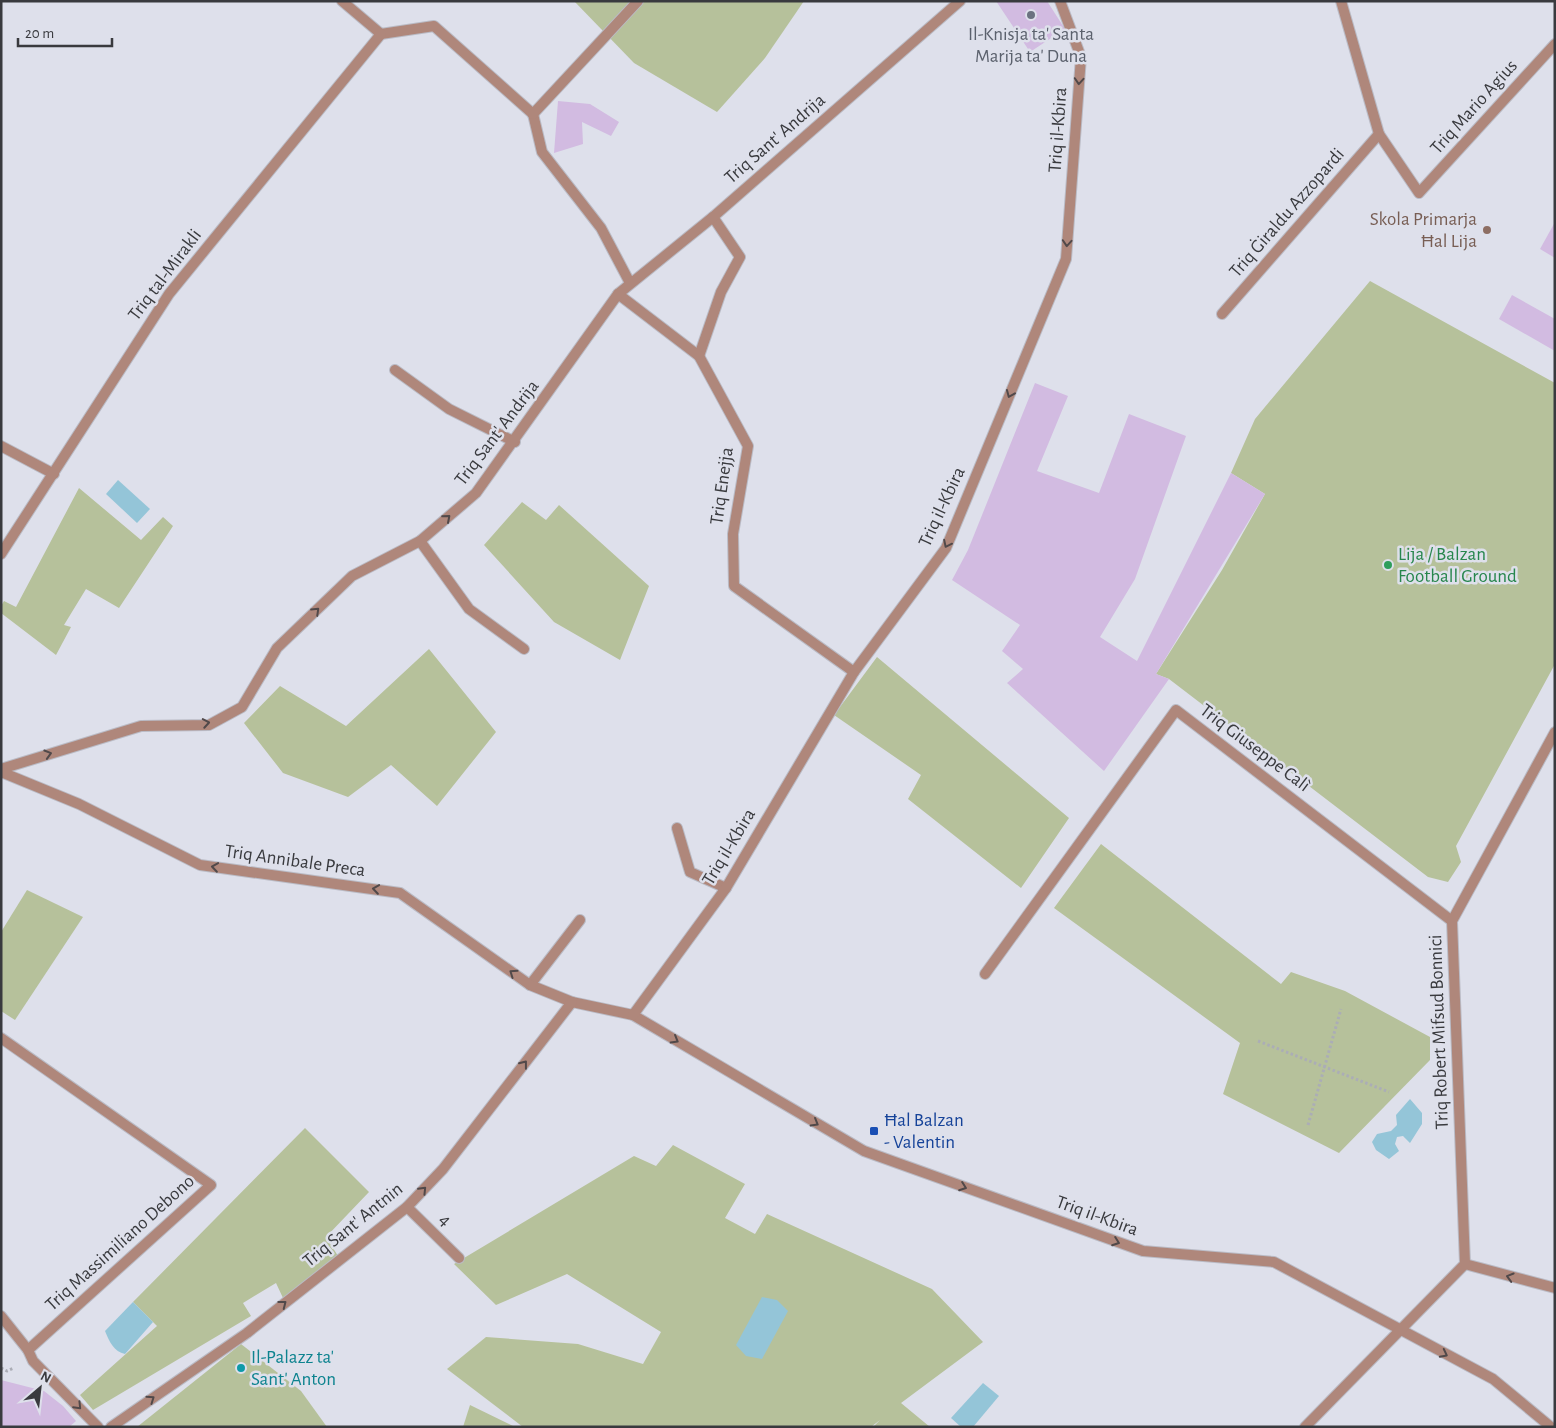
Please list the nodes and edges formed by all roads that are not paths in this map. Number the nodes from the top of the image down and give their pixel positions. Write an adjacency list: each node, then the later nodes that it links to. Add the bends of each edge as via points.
1 (342, 1): 6 (street)
2 (638, 1): 8 (street)
3 (960, 1): 10 (street, Triq Sant' Andrija)
4 (1060, 1): 22 (street, Triq il-Kbira, one-way to 22, via 1081,57 1066,259 946,548)
5 (1341, 1): 9 (street)
6 (381, 34): 8 (street, via 434,26); 18 (street, Triq tal-Mirakli, via 169,294)
7 (1555, 44): 9 (street, Triq Mario Agius, via 1419,193)
8 (533, 114): 11 (street, via 542,152 601,228)
9 (1379, 134): 13 (street, Triq Ġiraldu Azzopardi)
10 (713, 217): 11 (street, Triq Sant' Andrija); 14 (street, via 740,257 721,292)
11 (630, 283): 12 (street, Triq Sant' Andrija)
12 (618, 294): 14 (street, Triq Enejja); 16 (street, Triq Sant' Andrija)
13 (1222, 314)
14 (699, 356): 22 (street, Triq Enejja, via 748,446 733,534 734,586)
15 (395, 370): 16 (street, via 449,409)
16 (515, 442): 19 (street, Triq Sant' Andrija, one-way to 16, via 476,493)
17 (1, 446): 18 (street)
18 (54, 474): 20 (street, Triq tal-Mirakli)
19 (420, 541): 21 (street, via 469,608); 24 (street, Triq Sant' Andrija, one-way to 19, via 141,726 209,725 242,707 277,648 352,576)
20 (1, 554)
21 (524, 649)
22 (854, 672): 26 (street, Triq il-Kbira)
23 (1555, 732): 28 (street, Triq Robert Mifsud Bonnici)
24 (1, 770): 30 (street, Triq Annibale Preca, one-way to 24, via 400,893 200,865 79,804)
25 (677, 828): 26 (street, via 690,872)
26 (726, 888): 32 (street, Triq il-Kbira)
27 (580, 920): 30 (street)
28 (1452, 921): 29 (street, Triq Giuseppe Calì, via 1176,710); 36 (street, Triq Robert Mifsud Bonnici)
29 (985, 974)
30 (530, 985): 31 (street, Triq Annibale Preca)
31 (572, 1002): 32 (street, Triq il-Kbira); 34 (street, Triq Sant' Antnin, one-way to 31, via 443,1168)
32 (633, 1016): 39 (street, Triq il-Kbira, one-way to 39, via 864,1151 1143,1251 1274,1262)
33 (1, 1038): 40 (street, Triq Massimiliano Debono, via 211,1185)
34 (407, 1206): 35 (street, 4); 42 (street, Triq Sant' Antnin, one-way to 34, via 247,1332)
35 (459, 1258)
36 (1465, 1264): 37 (street, one-way to 36); 39 (street)
37 (1555, 1288)
38 (1, 1316): 40 (street)
39 (1400, 1331): 43 (street); 44 (street, Triq il-Kbira, one-way to 44, via 1493,1379)
40 (28, 1350): 41 (street, one-way to 41, via 33,1361)
41 (98, 1427)
42 (112, 1427)
43 (1305, 1427)
44 (1551, 1427)

